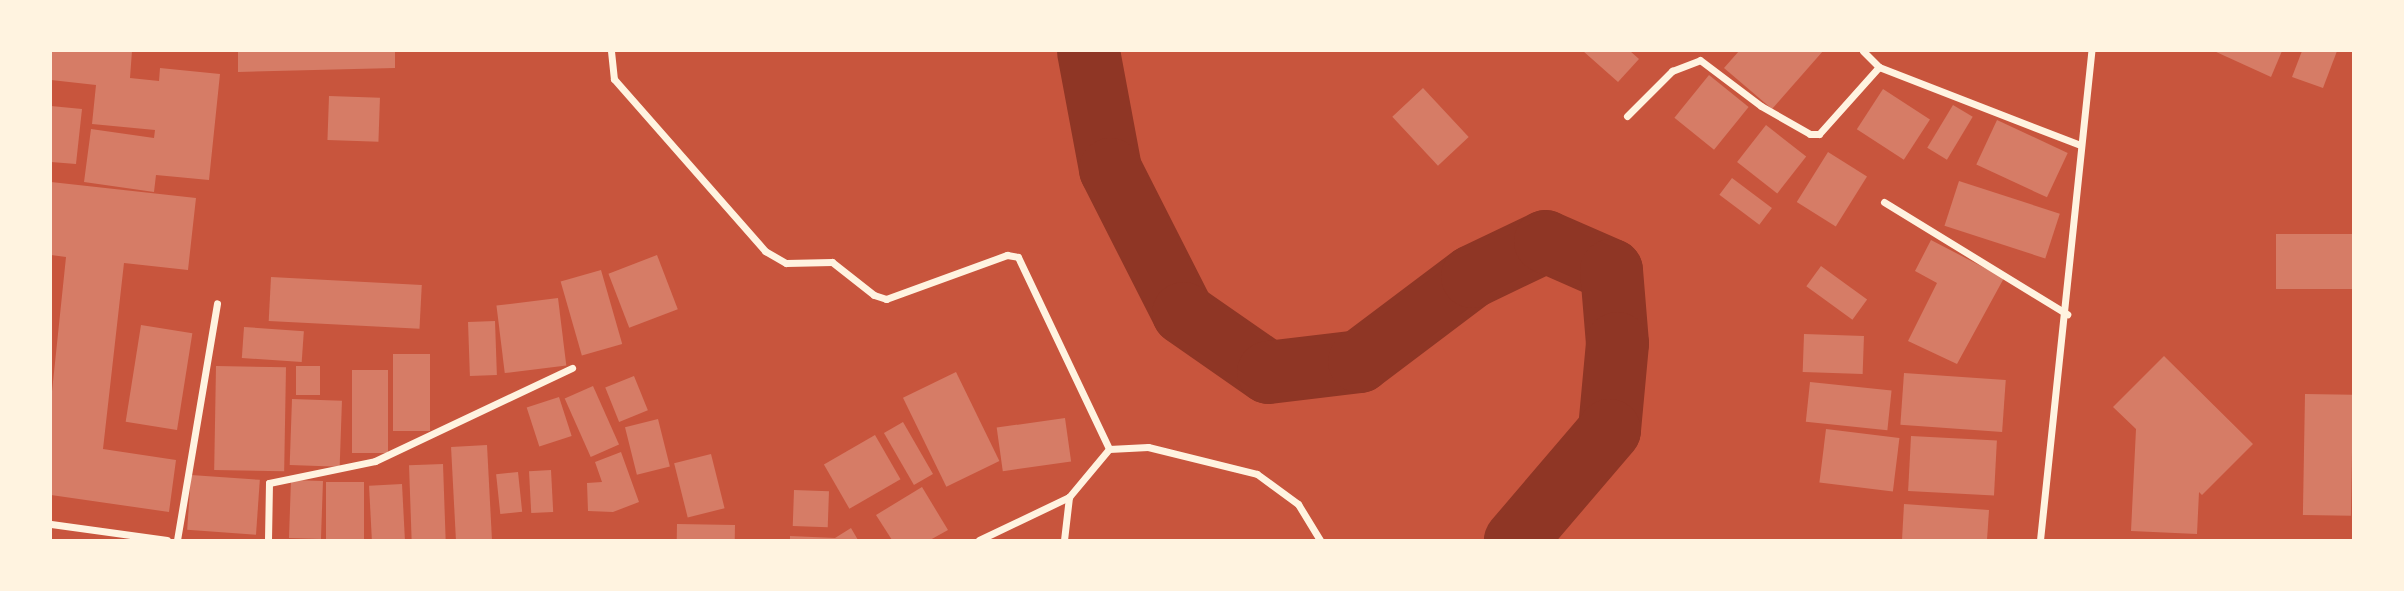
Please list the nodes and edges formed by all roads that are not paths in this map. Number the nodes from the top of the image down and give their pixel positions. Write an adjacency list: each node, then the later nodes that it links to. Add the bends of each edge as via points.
1 (611, 51): 11 (street, via 614,79 765,251 786,263 832,262 886,299 1007,255 1018,257)
2 (1863, 51): 4 (street)
3 (2091, 51): 6 (street)
4 (1879, 67): 5 (street, via 1819,134 1810,134 1761,106 1700,60 1672,71); 6 (street)
5 (1627, 116)
6 (2080, 145): 9 (street)
7 (1884, 202): 9 (street)
8 (217, 303): 15 (street)
9 (2067, 314): 20 (street)
10 (572, 368): 16 (street, via 375,461 269,483)
11 (1109, 449): 12 (street); 19 (street, via 1148,447 1257,474 1298,504)
12 (1069, 497): 17 (street); 18 (street)
13 (51, 524): 14 (street)
14 (167, 540)
15 (177, 540)
16 (268, 540)
17 (979, 540)
18 (1064, 540)
19 (1320, 540)
20 (2040, 540)

